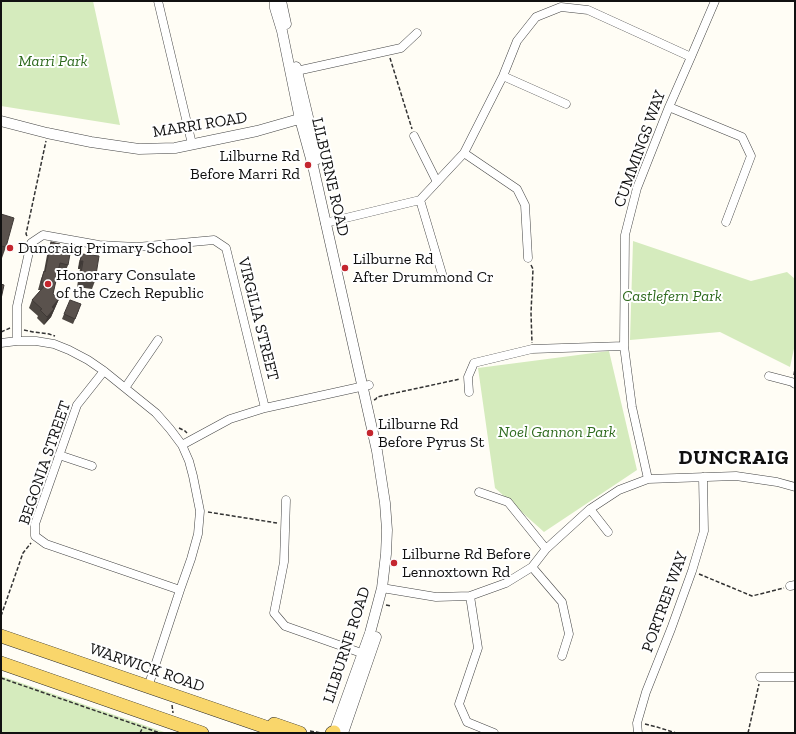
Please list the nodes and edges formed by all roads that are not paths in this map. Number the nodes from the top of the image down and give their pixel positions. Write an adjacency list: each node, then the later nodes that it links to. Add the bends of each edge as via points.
1 (158, 1): 14 (street)
2 (274, 1): 7 (street, LILBURNE ROAD)
3 (281, 1): 7 (street, LILBURNE ROAD)
4 (715, 1): 6 (street, CUMMINGS WAY)
5 (417, 33): 7 (street, via 401,48)
6 (692, 57): 8 (street, via 588,10 561,7 536,17 517,41); 10 (street, CUMMINGS WAY)
7 (294, 72): 11 (street, LILBURNE ROAD)
8 (503, 76): 9 (street); 15 (street)
9 (566, 104)
10 (669, 106): 19 (street, via 742,137 745,143 751,156); 25 (street, CUMMINGS WAY, via 637,188 625,236)
11 (304, 118): 14 (street, MARRI ROAD, via 258,131); 18 (street, LILBURNE ROAD)
12 (1, 121): 14 (street, MARRI ROAD, via 91,142 139,149 175,148)
13 (414, 136): 16 (street)
14 (192, 144)
15 (464, 153): 16 (street); 20 (street, via 517,190 525,205)
16 (437, 182): 17 (street)
17 (420, 200): 18 (street); 21 (street)
18 (328, 222): 29 (street, LILBURNE ROAD)
19 (726, 222)
20 (528, 258)
21 (443, 277)
22 (158, 340): 30 (street)
23 (17, 341): 24 (street); 26 (street, via 54,344 88,360); 32 (street, VIRGILIA STREET, via 17,306 31,243 43,235 99,246 137,247 214,240 226,248)
24 (1, 343)
25 (624, 346): 31 (street, via 532,349 474,363 468,377); 37 (street, CUMMINGS WAY, via 632,407)
26 (104, 371): 30 (street); 34 (street, BEGONIA STREET, via 77,405)
27 (769, 376): 28 (street)
28 (795, 384)
29 (365, 386): 32 (street); 45 (street, LILBURNE ROAD, via 384,456 393,520 392,567)
30 (125, 388): 33 (street, via 156,413)
31 (469, 392)
32 (266, 408): 33 (street, via 230,419)
33 (182, 445): 46 (street, via 189,461 200,511 198,534)
34 (59, 454): 35 (street); 46 (street, BEGONIA STREET, via 35,524 35,536 46,544)
35 (92, 466)
36 (703, 477): 37 (street); 38 (street, via 736,476); 63 (street, PORTREE WAY, via 704,531 672,629 646,692 637,722)
37 (648, 479): 41 (street, via 619,490)
38 (795, 487)
39 (479, 492): 43 (street, via 508,502)
40 (286, 500): 49 (street, via 284,562 274,612 285,626)
41 (590, 509): 42 (street); 43 (street)
42 (608, 532)
43 (546, 549): 44 (street)
44 (532, 567): 47 (street, via 506,583); 50 (street, via 562,602 569,634)
45 (385, 589): 47 (street, via 436,597); 49 (street, LILBURNE ROAD, via 383,612)
46 (180, 590): 56 (street)
47 (470, 596): 62 (street, via 478,648 460,704 467,722)
48 (3, 638): 56 (main road, WARWICK ROAD)
49 (366, 655): 61 (street, LILBURNE ROAD)
50 (562, 656)
51 (1, 663): 53 (main road)
52 (1, 672): 53 (main road)
53 (34, 674): 58 (main road)
54 (760, 677): 55 (street)
55 (795, 677)
56 (148, 687): 57 (main road, WARWICK ROAD)
57 (239, 718): 59 (main road, WARWICK ROAD); 60 (main road, via 256,718)
58 (202, 733)
59 (282, 733)
60 (300, 733)
61 (336, 733)
62 (494, 733)
63 (638, 733)

